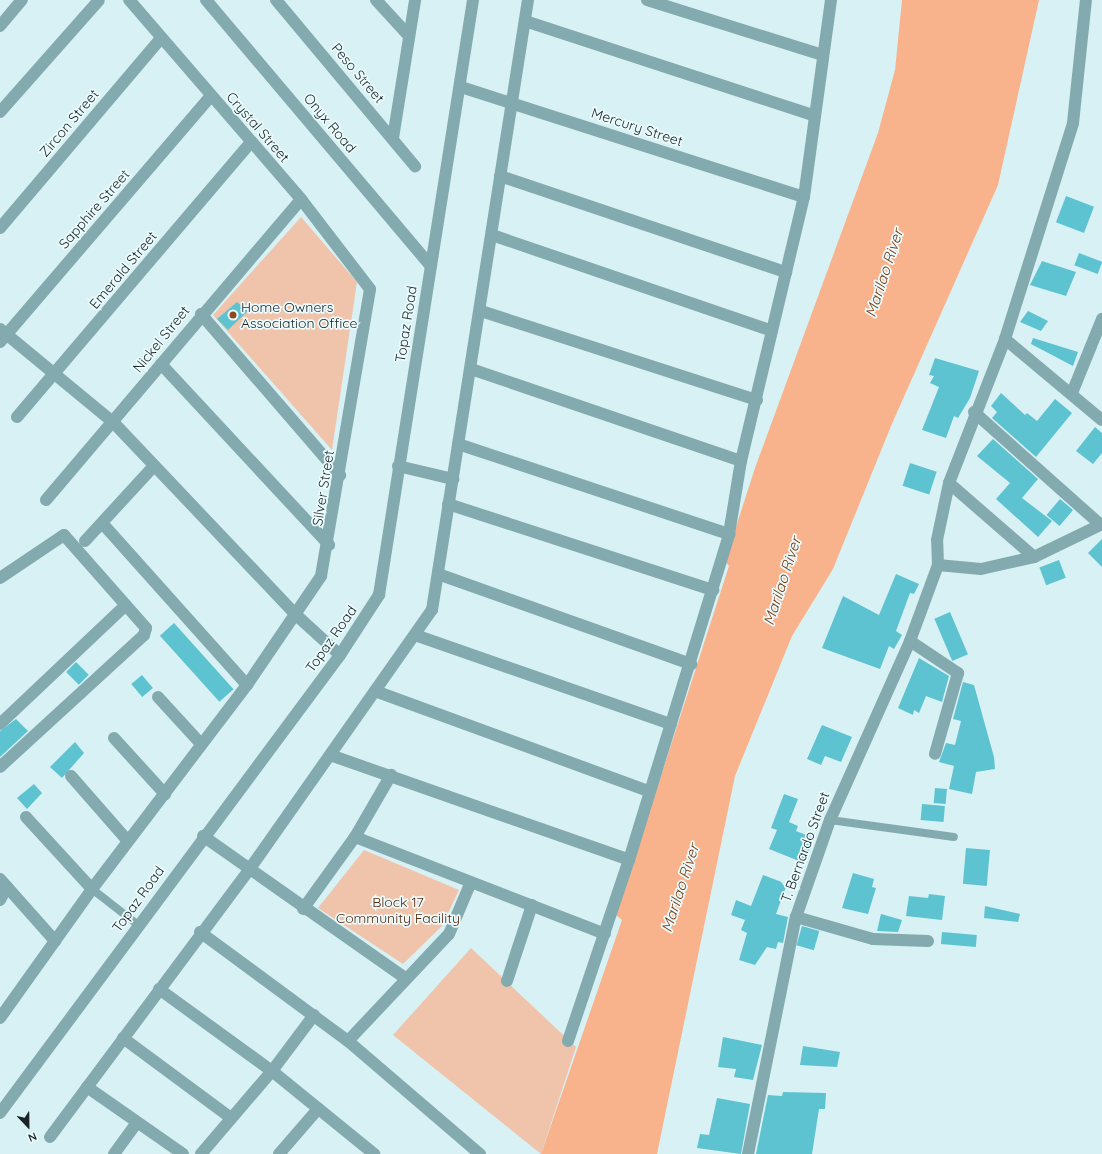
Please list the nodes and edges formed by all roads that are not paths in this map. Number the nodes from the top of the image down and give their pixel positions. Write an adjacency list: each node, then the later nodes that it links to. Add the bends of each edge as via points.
1 (22, 0): 14 (street)
2 (98, 0): 21 (street)
3 (129, 0): 16 (street, Crystal Street)
4 (206, 0): 31 (street, Onyx Road)
5 (276, 0): 23 (street, Peso Street)
6 (376, 0): 15 (street)
7 (415, 0): 15 (street)
8 (473, 0): 18 (street, Topaz Road)
9 (528, 0): 13 (street)
10 (647, 0): 17 (street)
11 (831, 0): 17 (street)
12 (1086, 0): 39 (street, via 1073,123)
13 (525, 21): 20 (street); 22 (street)
14 (0, 26)
15 (409, 36): 23 (street)
16 (161, 38): 19 (street, Crystal Street); 29 (street, Zircon Street)
17 (823, 56): 22 (street)
18 (460, 87): 20 (street, Mercury Street); 31 (street, Topaz Road)
19 (211, 96): 24 (street, Crystal Street); 38 (street, Sapphire Street)
20 (512, 101): 26 (street); 27 (street, Mercury Street)
21 (0, 112)
22 (815, 116): 27 (street)
23 (393, 138): 25 (street, Peso Street)
24 (251, 142): 28 (street, Crystal Street); 42 (street, Emerald Street)
25 (415, 166)
26 (500, 176): 30 (street); 32 (street)
27 (804, 197): 32 (street)
28 (302, 199): 33 (street, Crystal Street); 35 (street, Nickel Street)
29 (0, 228)
30 (492, 235): 34 (street); 37 (street)
31 (430, 266): 52 (street, Topaz Road)
32 (786, 272): 37 (street)
33 (363, 276): 53 (street, Silver Street, via 370,289)
34 (481, 310): 41 (street); 44 (street)
35 (201, 314): 40 (street, Nickel Street); 53 (street)
36 (1101, 326): 43 (street)
37 (772, 331): 44 (street)
38 (2, 335): 42 (street)
39 (1005, 339): 43 (street); 45 (street)
40 (161, 364): 48 (street, Nickel Street); 62 (street)
41 (471, 369): 49 (street); 50 (street)
42 (54, 374): 46 (street, Emerald Street); 48 (street)
43 (1072, 393): 47 (street)
44 (757, 400): 50 (street)
45 (974, 412): 55 (street); 59 (street)
46 (17, 417)
47 (1102, 420)
48 (113, 422): 51 (street); 56 (street, Nickel Street)
49 (458, 444): 54 (street); 60 (street)
50 (741, 461): 60 (street)
51 (154, 466): 58 (street); 69 (street)
52 (398, 466): 54 (street); 72 (street, Topaz Road, via 379,595)
53 (340, 475): 62 (street, Silver Street)
54 (453, 479): 57 (street)
55 (949, 484): 63 (street); 64 (street, via 937,540)
56 (46, 500)
57 (448, 504): 65 (street); 67 (street)
58 (102, 524): 61 (street); 74 (street)
59 (1102, 524): 63 (street)
60 (729, 534): 67 (street)
61 (85, 542)
62 (329, 545): 69 (street, Silver Street, via 321,576)
63 (1034, 556): 64 (street, via 981,569)
64 (938, 565): 71 (street, T. Bernardo Street)
65 (438, 574): 70 (street, via 432,610); 73 (street)
66 (0, 578): 68 (street, via 64,535)
67 (713, 590): 73 (street)
68 (126, 605): 77 (street); 83 (street, via 144,622 144,635)
69 (294, 613): 72 (street); 74 (street, Silver Street)
70 (415, 635): 75 (street); 78 (street)
71 (910, 641): 81 (street, via 958,673); 89 (street, T. Bernardo Street, via 864,737)
72 (340, 655): 90 (street, Topaz Road)
73 (691, 664): 78 (street)
74 (247, 686): 80 (street, Silver Street)
75 (376, 691): 82 (street); 86 (street)
76 (158, 696): 80 (street)
77 (0, 724)
78 (671, 724): 86 (street)
79 (114, 738): 87 (street)
80 (201, 744): 87 (street, Silver Street)
81 (935, 754)
82 (330, 755): 84 (street); 95 (street)
83 (0, 767)
84 (391, 775): 91 (street); 94 (street)
85 (71, 776): 93 (street)
86 (650, 791): 94 (street)
87 (166, 794): 93 (street, Silver Street)
88 (26, 817): 98 (street)
89 (830, 820): 92 (lane); 102 (street, T. Bernardo Street)
90 (203, 836): 95 (street); 103 (street, Topaz Road)
91 (355, 837): 96 (street); 101 (street)
92 (954, 837)
93 (128, 841): 98 (street, Silver Street)
94 (629, 860): 105 (street)
95 (249, 870): 101 (street); 104 (street)
96 (471, 882): 100 (street); 108 (street, via 449,934)
97 (4, 883): 99 (street); 106 (street)
98 (92, 889): 103 (lane); 106 (street, Silver Street)
99 (0, 900)
100 (532, 904): 105 (street); 109 (street)
101 (303, 909): 108 (street)
102 (796, 917): 107 (street, via 873,939); 129 (street, T. Bernardo Street)
103 (138, 925): 119 (street, Topaz Road)
104 (200, 932): 110 (street); 111 (street)
105 (605, 934): 115 (street)
106 (55, 941): 112 (street, Silver Street)
107 (928, 941)
108 (405, 978): 114 (street)
109 (507, 981)
110 (159, 989): 113 (street); 116 (street)
111 (314, 1015): 114 (street); 116 (street)
112 (0, 1018)
113 (122, 1038): 117 (street); 120 (street)
114 (348, 1041): 128 (street)
115 (568, 1041)
116 (272, 1071): 118 (street); 120 (street)
117 (87, 1086): 121 (street); 122 (street)
118 (318, 1109): 123 (street); 127 (street)
119 (0, 1113)
120 (231, 1118): 126 (street)
121 (137, 1122): 124 (street); 125 (street)
122 (50, 1138)
123 (368, 1152)
124 (114, 1154)
125 (182, 1154)
126 (201, 1154)
127 (279, 1154)
128 (480, 1154)
129 (748, 1154)

